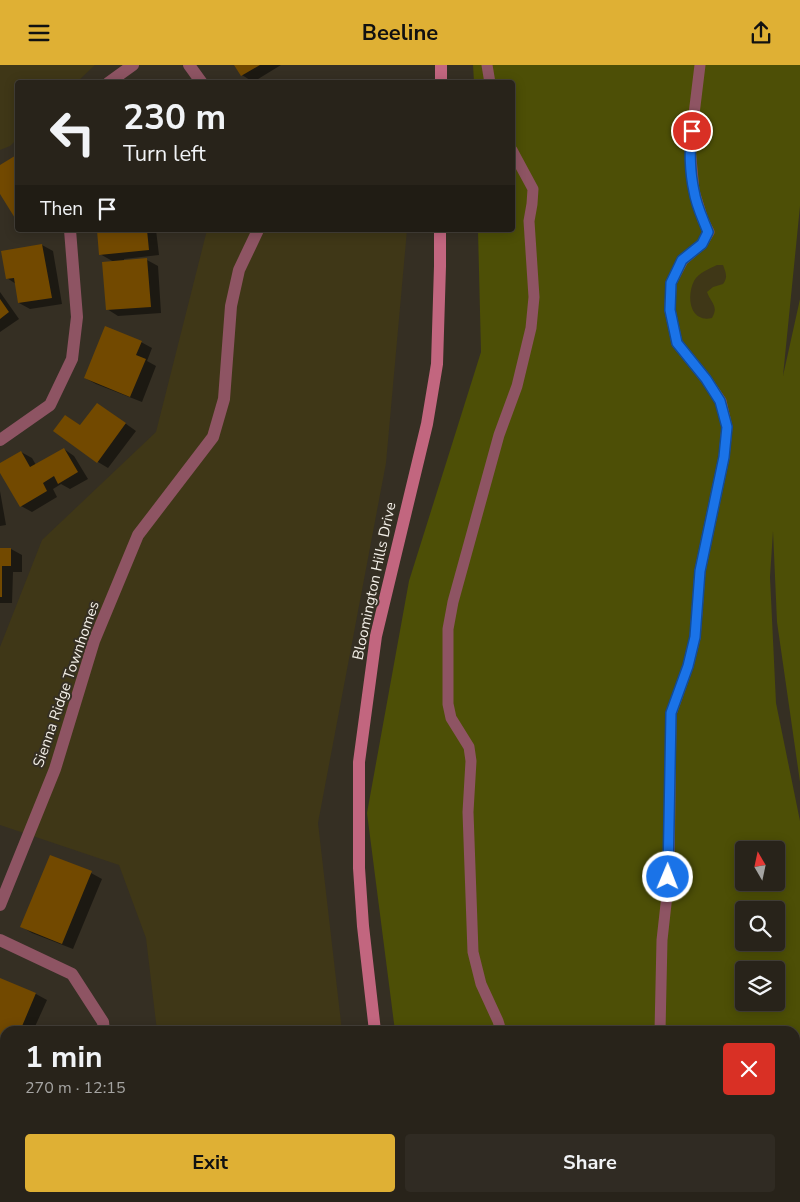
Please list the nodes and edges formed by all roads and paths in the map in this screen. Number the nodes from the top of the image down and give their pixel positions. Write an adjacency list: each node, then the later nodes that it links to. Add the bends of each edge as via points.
1 (133, 65): 6 (street)
2 (190, 65): 7 (street)
3 (441, 65): 8 (street)
4 (488, 65): 9 (lane)
5 (700, 65): 20 (lane, via 690,147 694,191 708,232 702,244 682,260 671,283 670,310 677,343 720,401 727,427 724,457 700,571 695,637 671,713 668,877 662,940)
6 (112, 80)
7 (200, 80)
8 (441, 80)
9 (490, 80)
10 (515, 156): 19 (lane, via 533,189 529,221 534,297 531,328 448,629 448,704 451,718 470,747 468,812 473,952 481,984)
11 (70, 232): 14 (street, via 77,317 72,359 50,405)
12 (257, 232): 15 (street, Sienna Ridge Townhomes, via 237,279 224,399 213,437 138,535 94,641 55,769)
13 (440, 232): 18 (street, Bloomington Hills Drive, via 437,364 427,424 376,636 359,762 359,867)
14 (0, 440)
15 (0, 905)
16 (0, 940): 17 (street, via 72,974)
17 (103, 1026)
18 (374, 1026)
19 (500, 1026)
20 (660, 1026)

